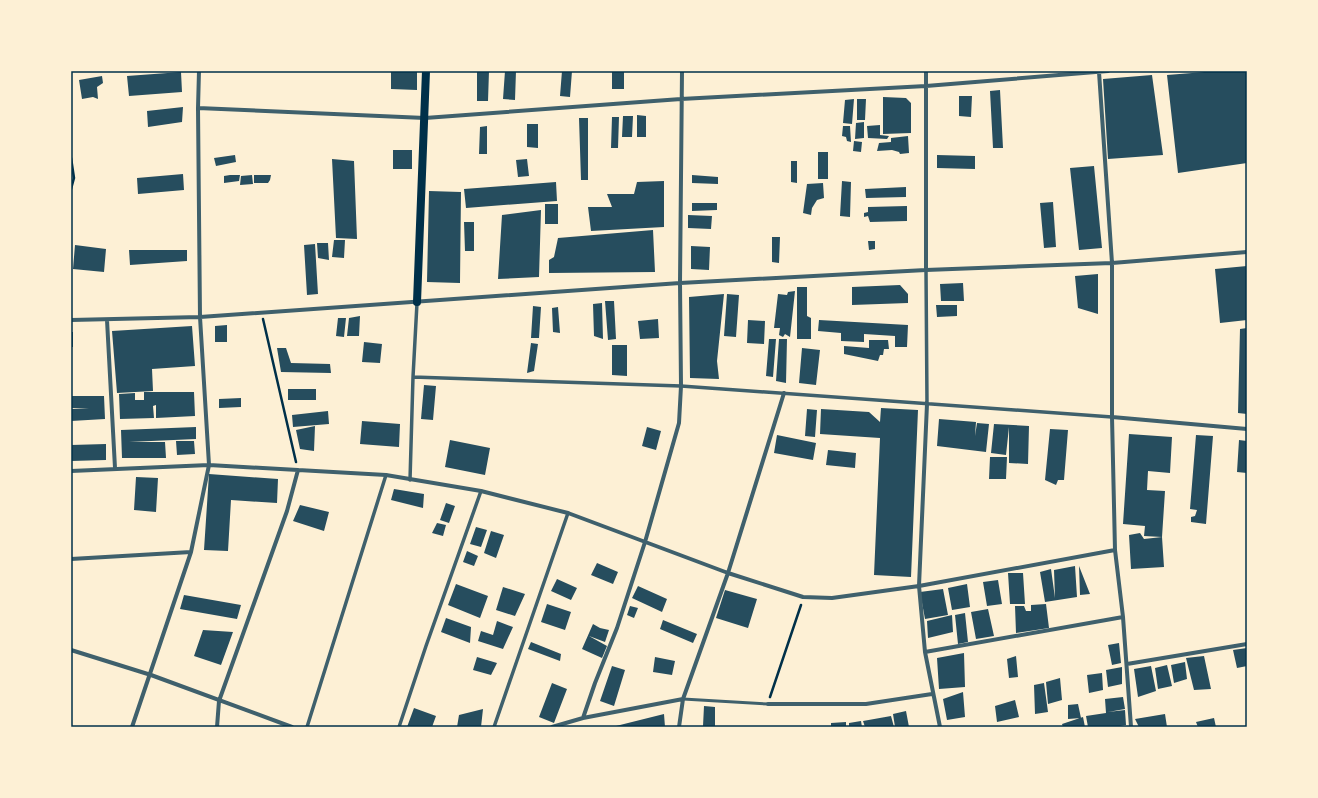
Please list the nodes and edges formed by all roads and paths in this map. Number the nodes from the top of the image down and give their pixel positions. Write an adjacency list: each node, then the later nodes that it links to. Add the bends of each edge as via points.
1 (199, 71): 9 (street)
2 (426, 71): 10 (main road)
3 (682, 71): 8 (street)
4 (926, 71): 7 (street)
5 (1108, 71): 6 (street)
6 (1099, 72): 7 (street); 14 (street)
7 (926, 86): 8 (street); 15 (street)
8 (681, 99): 10 (street); 16 (street)
9 (198, 108): 10 (street); 19 (street)
10 (425, 118): 17 (main road)
11 (71, 158): 12 (path, via 74,178)
12 (71, 189)
13 (1247, 252): 14 (street)
14 (1112, 263): 15 (street); 26 (street)
15 (926, 270): 16 (street); 25 (street)
16 (680, 283): 17 (street); 23 (street)
17 (417, 302): 18 (street); 22 (street)
18 (261, 313): 19 (street); 30 (path)
19 (200, 317): 21 (street); 28 (street)
20 (71, 320): 21 (street)
21 (107, 320): 29 (street)
22 (413, 377): 23 (street); 33 (street)
23 (681, 386): 24 (street); 36 (street, via 679,423)
24 (784, 393): 25 (street); 40 (street)
25 (927, 404): 26 (street); 41 (street)
26 (1112, 417): 27 (street); 37 (street)
27 (1247, 429)
28 (209, 465): 29 (street); 30 (street); 38 (street)
29 (115, 468): 31 (street)
30 (298, 470): 32 (street); 51 (street, via 287,511)
31 (71, 471)
32 (386, 476): 33 (street); 57 (street)
33 (410, 480): 34 (street)
34 (481, 492): 35 (street); 58 (street)
35 (568, 513): 36 (street); 59 (street)
36 (645, 542): 40 (street); 53 (street, via 617,628)
37 (1115, 550): 41 (street); 43 (street)
38 (191, 552): 39 (street); 48 (street)
39 (71, 559)
40 (728, 573): 42 (street); 50 (street)
41 (919, 586): 42 (street, via 832,598); 46 (street)
42 (803, 596): 52 (path)
43 (1123, 617): 46 (street); 47 (street)
44 (1247, 644): 47 (street)
45 (71, 650): 48 (street)
46 (925, 652): 49 (street)
47 (1127, 664): 63 (street)
48 (151, 675): 51 (street); 54 (street)
49 (932, 694): 52 (street, via 866,704); 62 (street)
50 (683, 699): 52 (lane); 53 (street); 61 (street)
51 (219, 701): 55 (street); 56 (street)
52 (768, 704)
53 (583, 718): 60 (street)
54 (132, 727)
55 (216, 727)
56 (292, 727)
57 (307, 727)
58 (399, 727)
59 (494, 727)
60 (552, 727)
61 (679, 727)
62 (940, 727)
63 (1131, 727)

